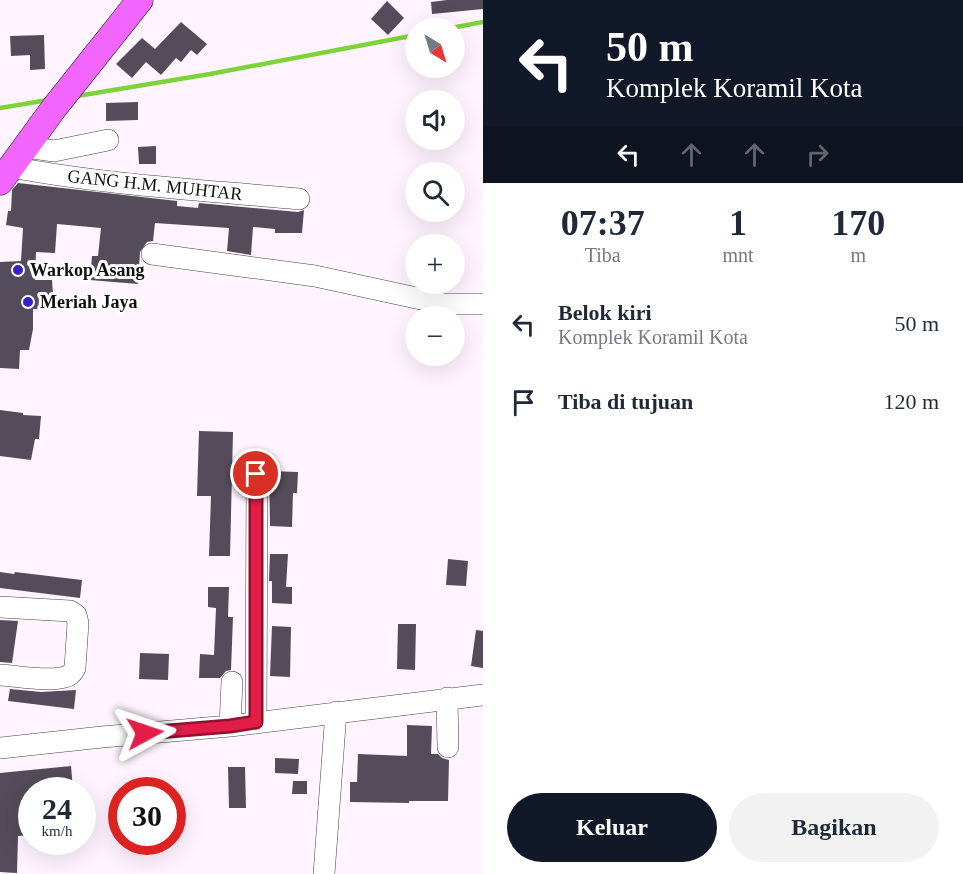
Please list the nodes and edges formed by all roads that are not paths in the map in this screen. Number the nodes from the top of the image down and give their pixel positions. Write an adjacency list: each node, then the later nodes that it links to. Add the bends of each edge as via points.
1 (140, 0): 3 (main road)
2 (108, 140): 3 (street)
3 (12, 165): 4 (street, GANG H.M. MUHTAR, via 61,176)
4 (299, 199)
5 (152, 254): 6 (street, via 315,276 444,304)
6 (483, 304)
7 (256, 474): 14 (street)
8 (0, 607): 9 (street, via 70,611 78,623 72,674 53,679)
9 (0, 675)
10 (232, 682): 15 (street)
11 (483, 695): 12 (street)
12 (447, 698): 13 (street); 16 (street)
13 (336, 712): 14 (street); 18 (street)
14 (256, 722): 15 (street)
15 (230, 726): 17 (street)
16 (448, 747)
17 (0, 748)
18 (324, 874)

